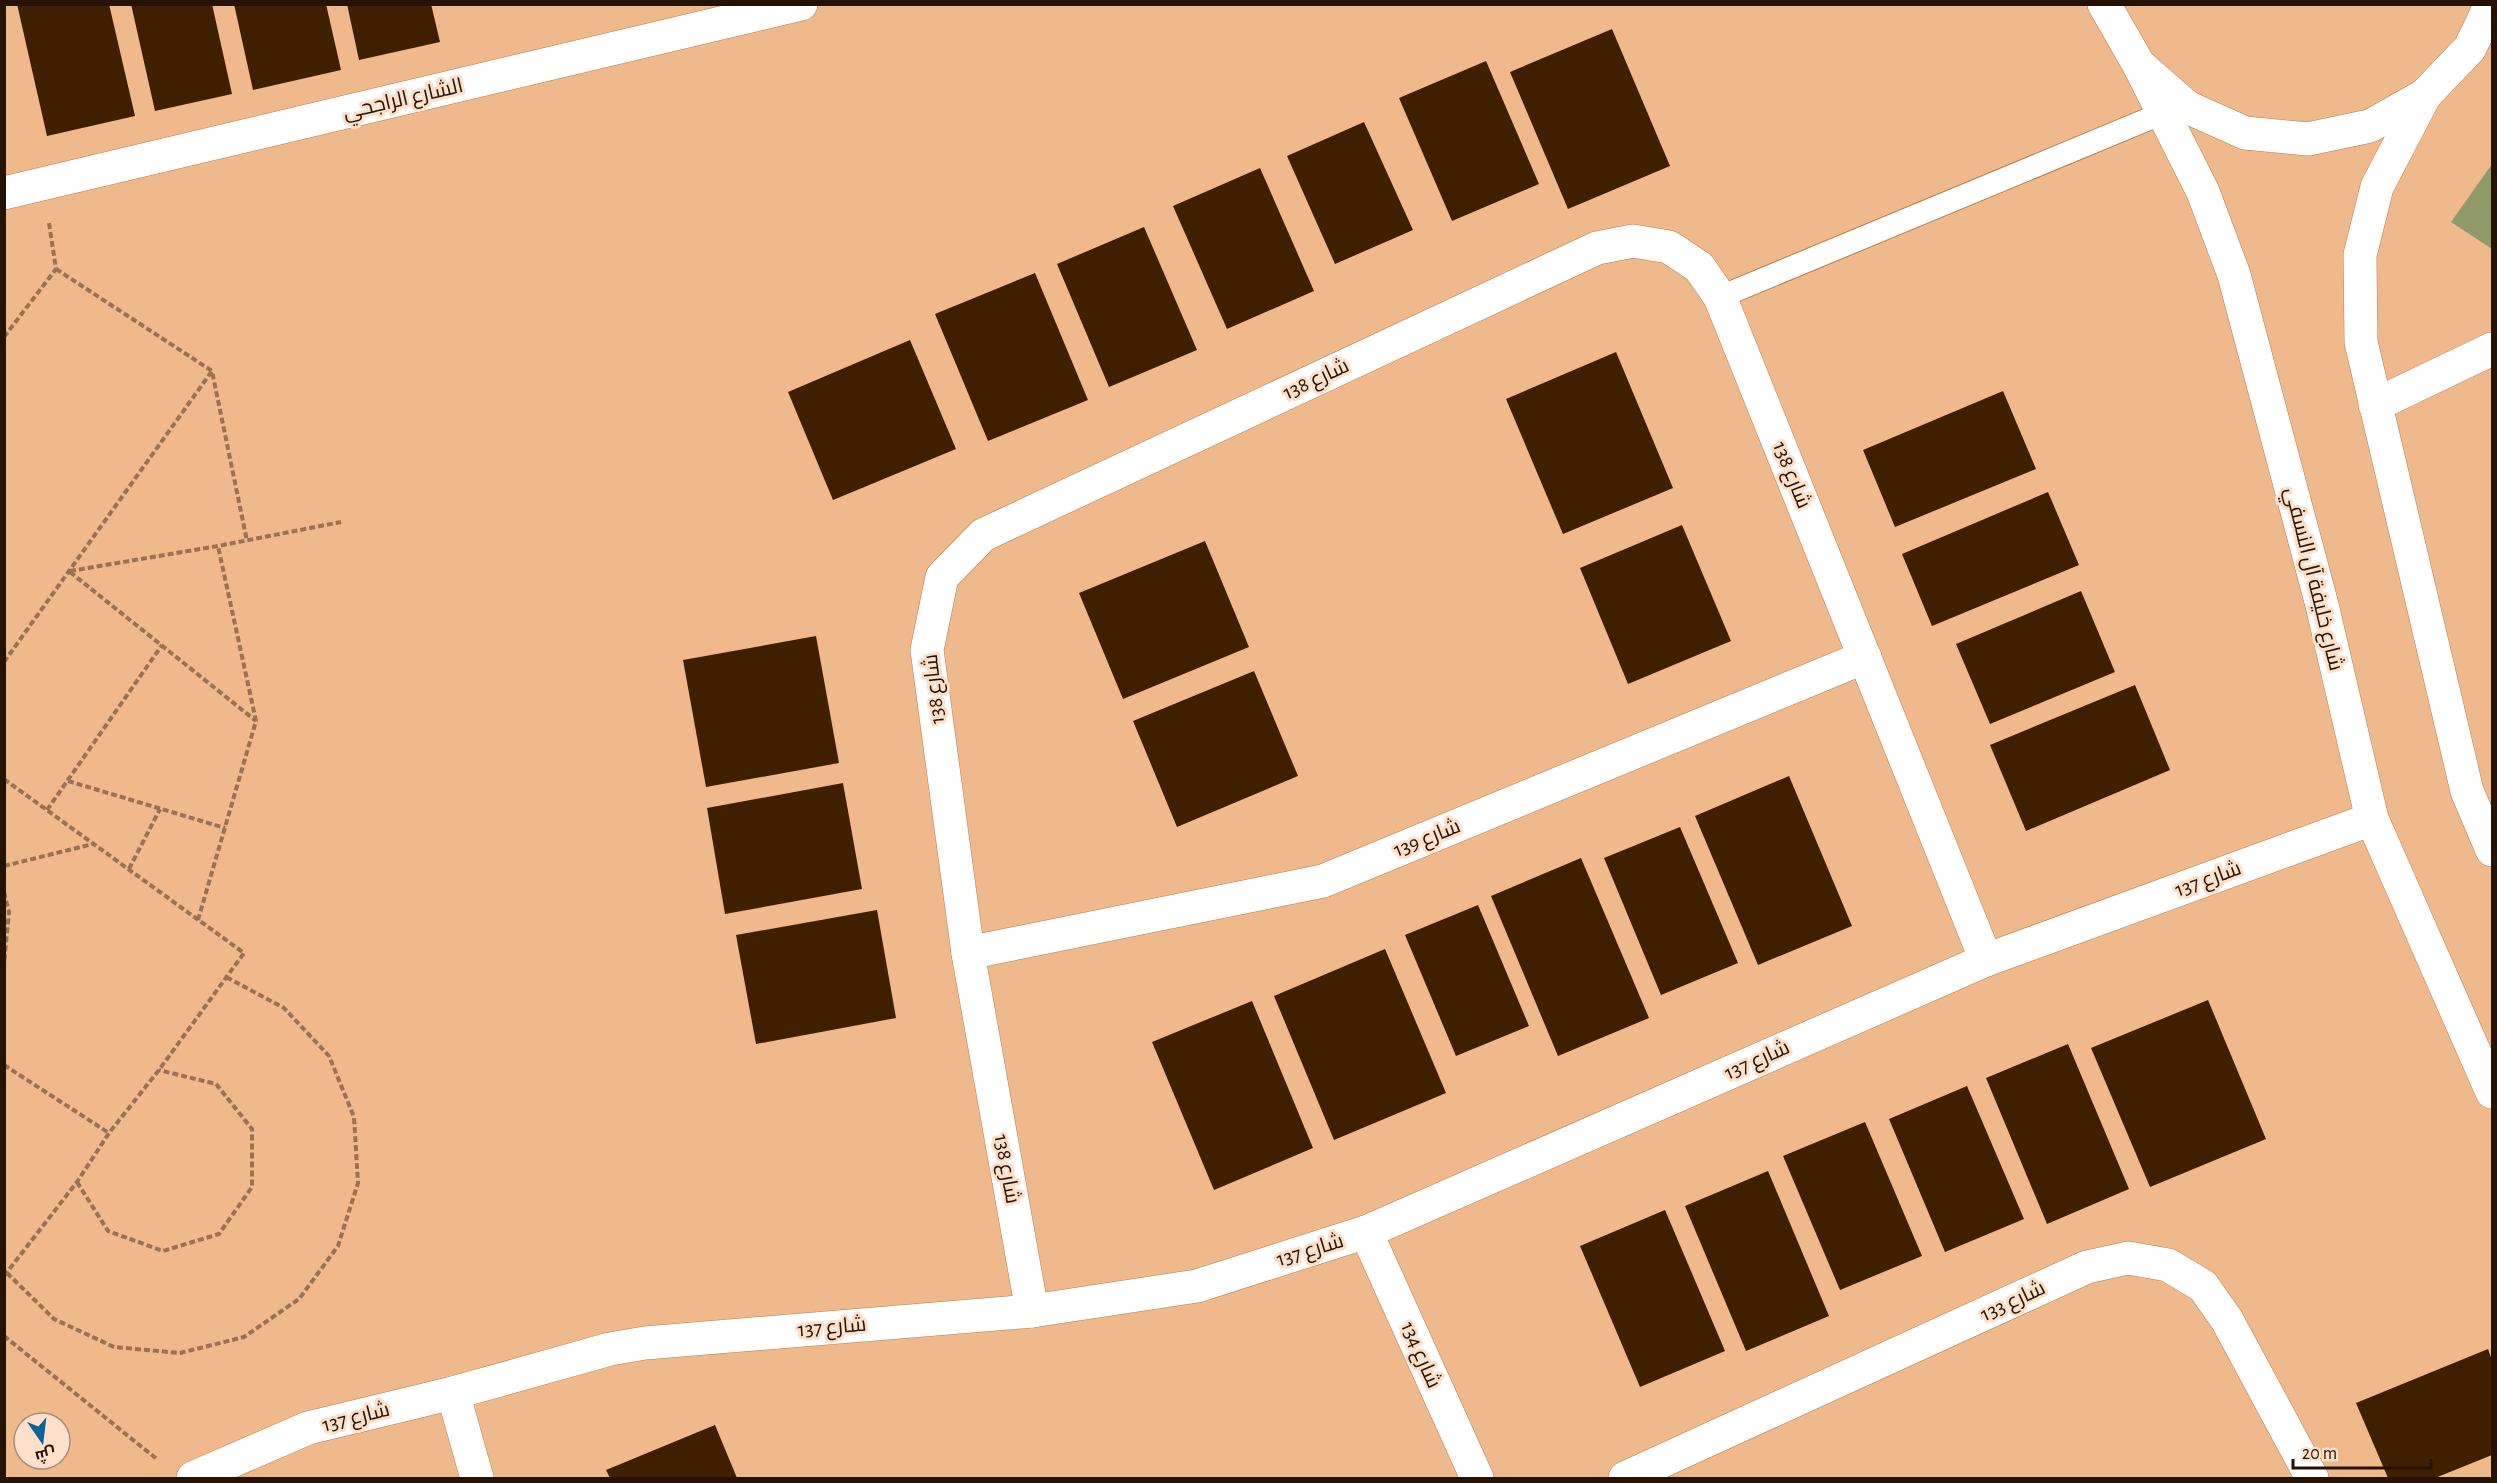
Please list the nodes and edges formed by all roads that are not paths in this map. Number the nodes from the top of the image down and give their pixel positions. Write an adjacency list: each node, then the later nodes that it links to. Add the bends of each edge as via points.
1 (801, 4): 7 (street, الشارع الراجحي)
2 (2104, 4): 4 (street, شارع خليفة آل النسفي)
3 (2491, 4): 5 (street, via 2470,48)
4 (2139, 65): 5 (street, via 2187,107 2245,133 2308,139 2370,126); 6 (street, شارع خليفة آل النسفي)
5 (2425, 95): 10 (street, via 2377,187 2360,255 2361,342)
6 (2163, 114): 8 (lane); 12 (street, شارع خليفة آل النسفي, via 2203,192 2234,274 2322,605)
7 (4, 193)
8 (1720, 297): 11 (street, شارع 138); 14 (street, شارع 138, via 1699,267 1669,247 1633,241 1597,249 983,535 942,577 927,650)
9 (2493, 350): 10 (street)
10 (2375, 405): 13 (street, via 2468,791)
11 (1865, 657): 14 (street, شارع 139, via 1323,881); 15 (street, شارع 138)
12 (2372, 819): 15 (street, شارع 137); 16 (street, شارع خليفة آل النسفي)
13 (2493, 850)
14 (968, 953): 18 (street, شارع 138)
15 (1986, 960): 17 (street, شارع 137)
16 (2493, 1092)
17 (1366, 1232): 18 (street, شارع 137, via 1197,1286); 22 (street, شارع 134)
18 (1032, 1311): 19 (street, شارع 137, via 645,1343 610,1349)
19 (453, 1393): 20 (street, شارع 137, via 308,1428); 21 (street)
20 (193, 1479)
21 (477, 1479)
22 (1477, 1479)
23 (1625, 1479): 24 (street, شارع 133, via 2087,1267 2128,1258 2168,1265 2203,1286 2227,1320)
24 (2312, 1479)

